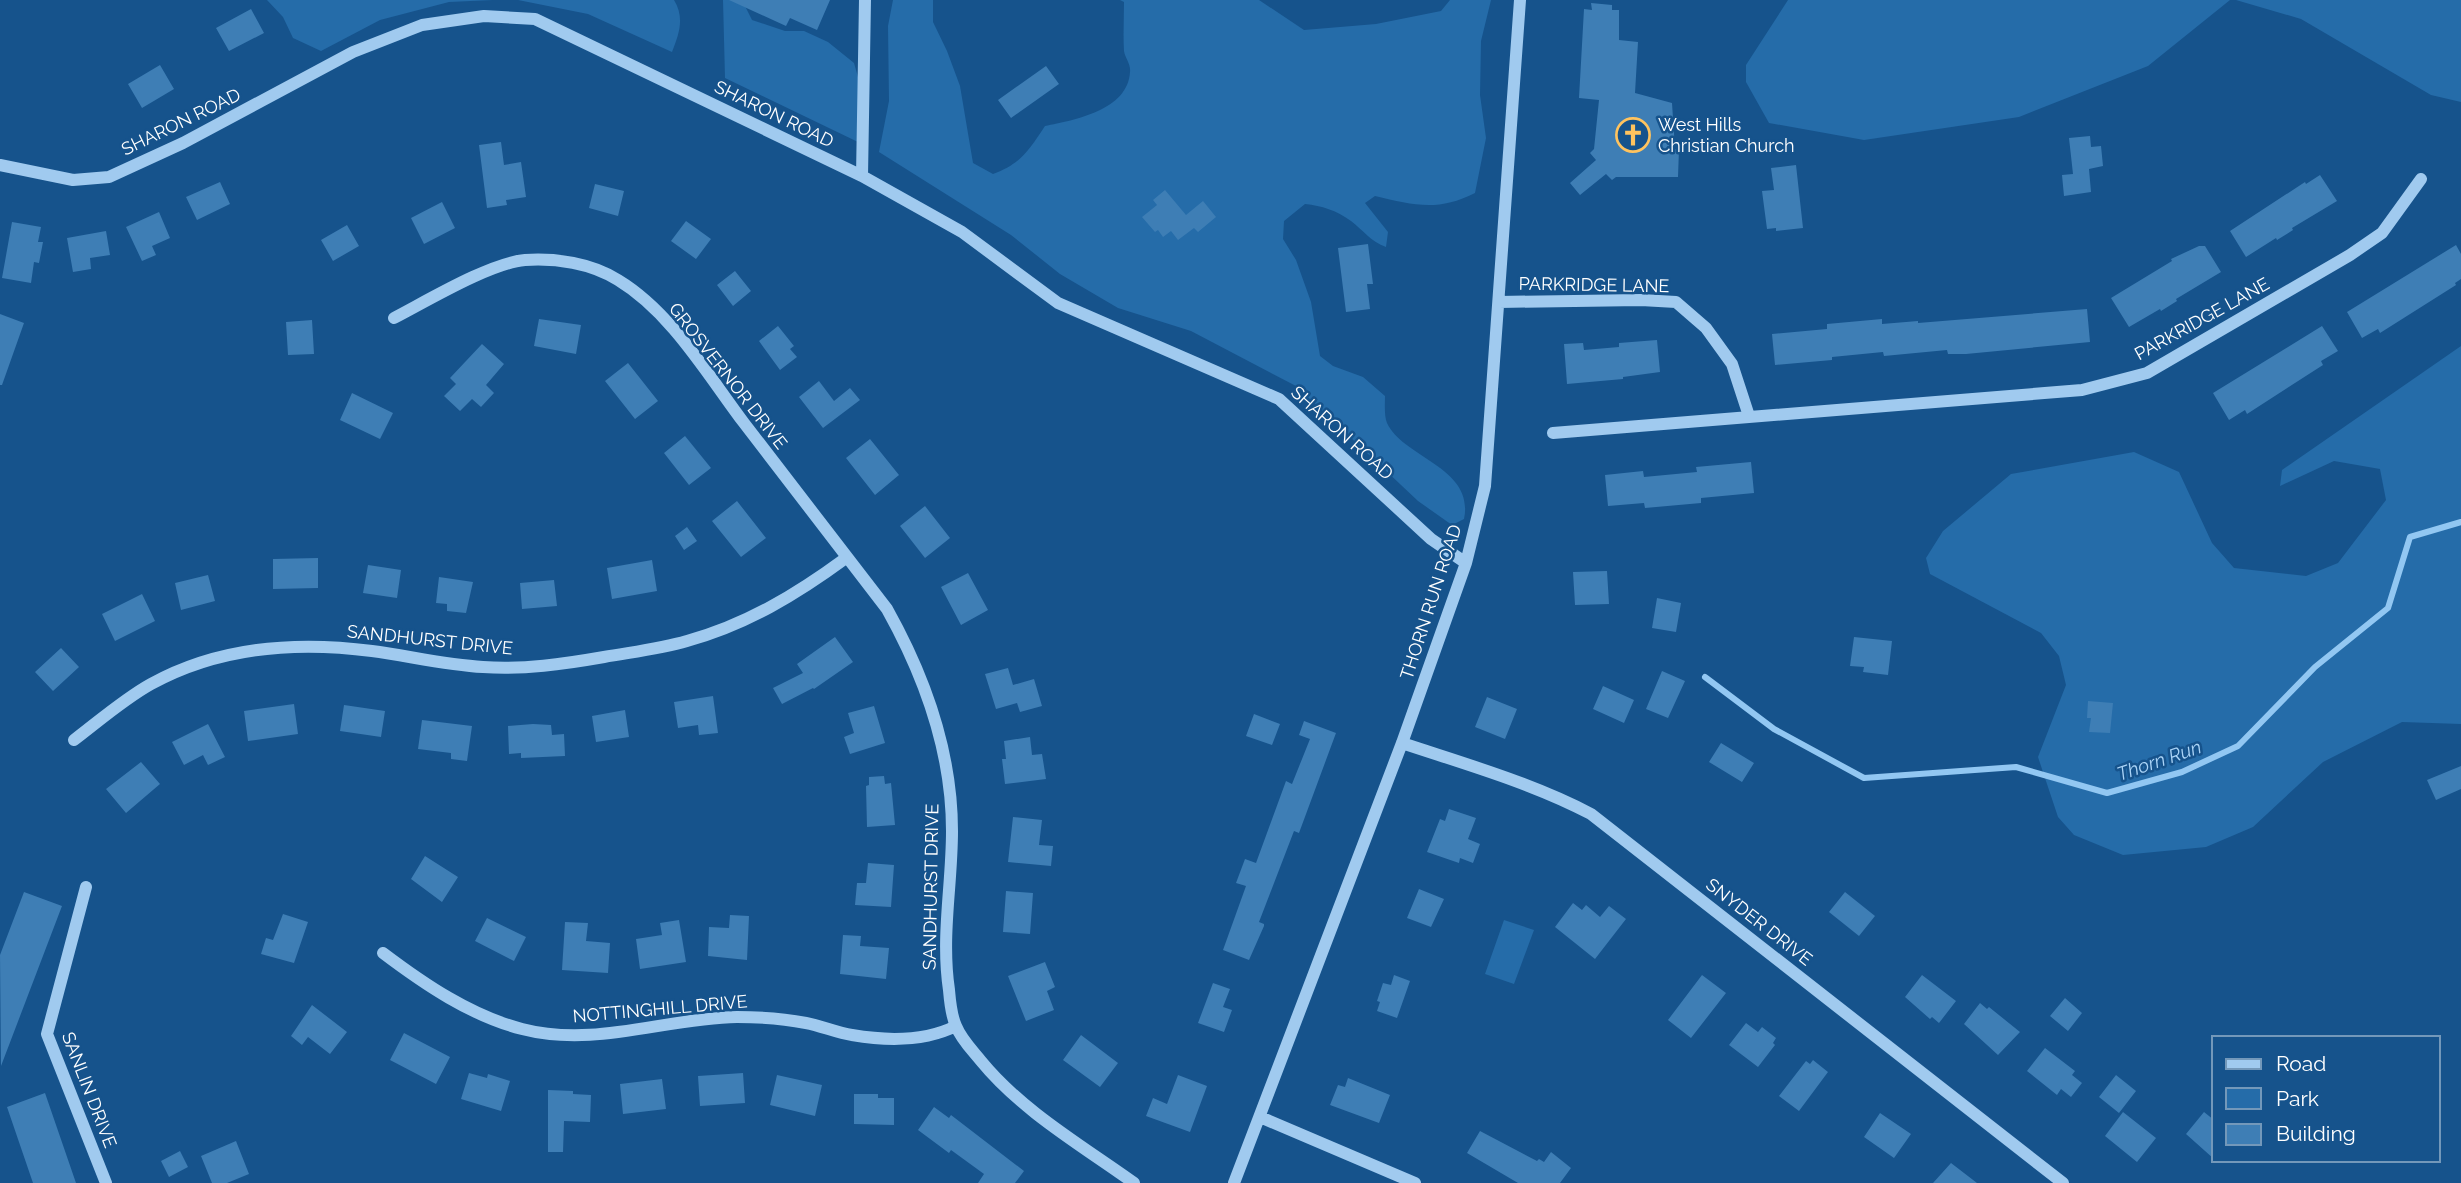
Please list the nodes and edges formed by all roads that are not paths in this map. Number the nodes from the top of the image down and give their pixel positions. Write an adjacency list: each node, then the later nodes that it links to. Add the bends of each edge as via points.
1 (864, 0): 4 (street)
2 (1520, 0): 6 (street, THORN RUN ROAD)
3 (0, 165): 4 (street, SHARON ROAD, via 73,180 108,177 183,143 353,52 422,25 484,16 535,19)
4 (862, 176): 11 (street, SHARON ROAD, via 962,232 1058,303 1279,399 1421,530)
5 (2421, 179): 8 (street, PARKRIDGE LANE, via 2382,233 2147,373 2082,390)
6 (1499, 302): 8 (street, PARKRIDGE LANE, via 1676,302 1706,328 1732,364); 11 (street, THORN RUN ROAD, via 1485,486)
7 (394, 318): 10 (street, GROSVERNOR DRIVE, via 485,272 524,260 580,264 616,279 677,334)
8 (1749, 416): 9 (street, PARKRIDGE LANE)
9 (1553, 433)
10 (846, 558): 12 (street, SANDHURST DRIVE, via 803,589 714,633 583,661 483,667 298,645 234,652 150,684); 16 (street, SANDHURST DRIVE, via 887,609 912,654 939,729 951,803 945,958)
11 (1466, 563): 13 (street, THORN RUN ROAD)
12 (74, 740)
13 (1402, 743): 17 (street, THORN RUN ROAD); 22 (street, SNYDER DRIVE, via 1591,814)
14 (86, 887): 18 (street, SANLIN DRIVE, via 47,1034)
15 (383, 953): 16 (street, NOTTINGHILL DRIVE, via 474,1010 544,1033 589,1036 740,1017 906,1039 940,1034)
16 (956, 1026): 19 (street, SANDHURST DRIVE, via 1008,1091)
17 (1260, 1117): 20 (street, THORN RUN ROAD); 21 (street)
18 (106, 1183)
19 (1134, 1183)
20 (1234, 1183)
21 (1415, 1183)
22 (2063, 1183)

